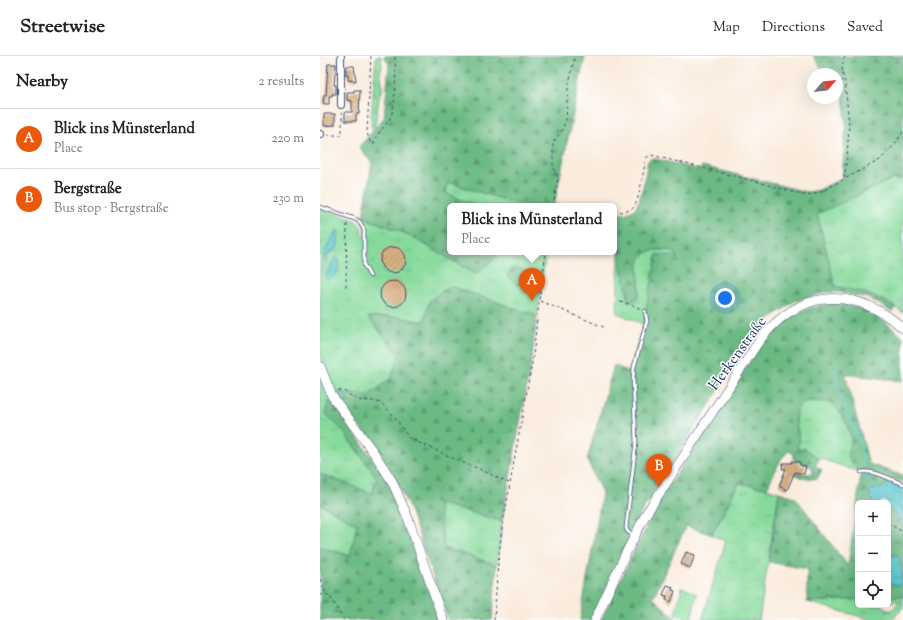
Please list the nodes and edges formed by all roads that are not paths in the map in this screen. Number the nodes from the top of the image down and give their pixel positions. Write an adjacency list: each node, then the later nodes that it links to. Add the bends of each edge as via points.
1 (341, 56): 2 (street)
2 (341, 105)
3 (320, 207): 4 (lane, via 347,216 363,226 364,265)
4 (370, 276)
5 (645, 311): 10 (lane, via 647,321 634,367 636,442 626,528)
6 (903, 328): 10 (main road, Herkenstraße, via 870,306 845,299 819,300 789,311 772,325 757,344 646,514)
7 (320, 366): 11 (main road, via 329,390 374,453 395,488)
8 (861, 472): 9 (lane, via 867,471)
9 (903, 484)
10 (635, 535): 12 (main road, Herkenstraße)
11 (444, 620)
12 (595, 620)

